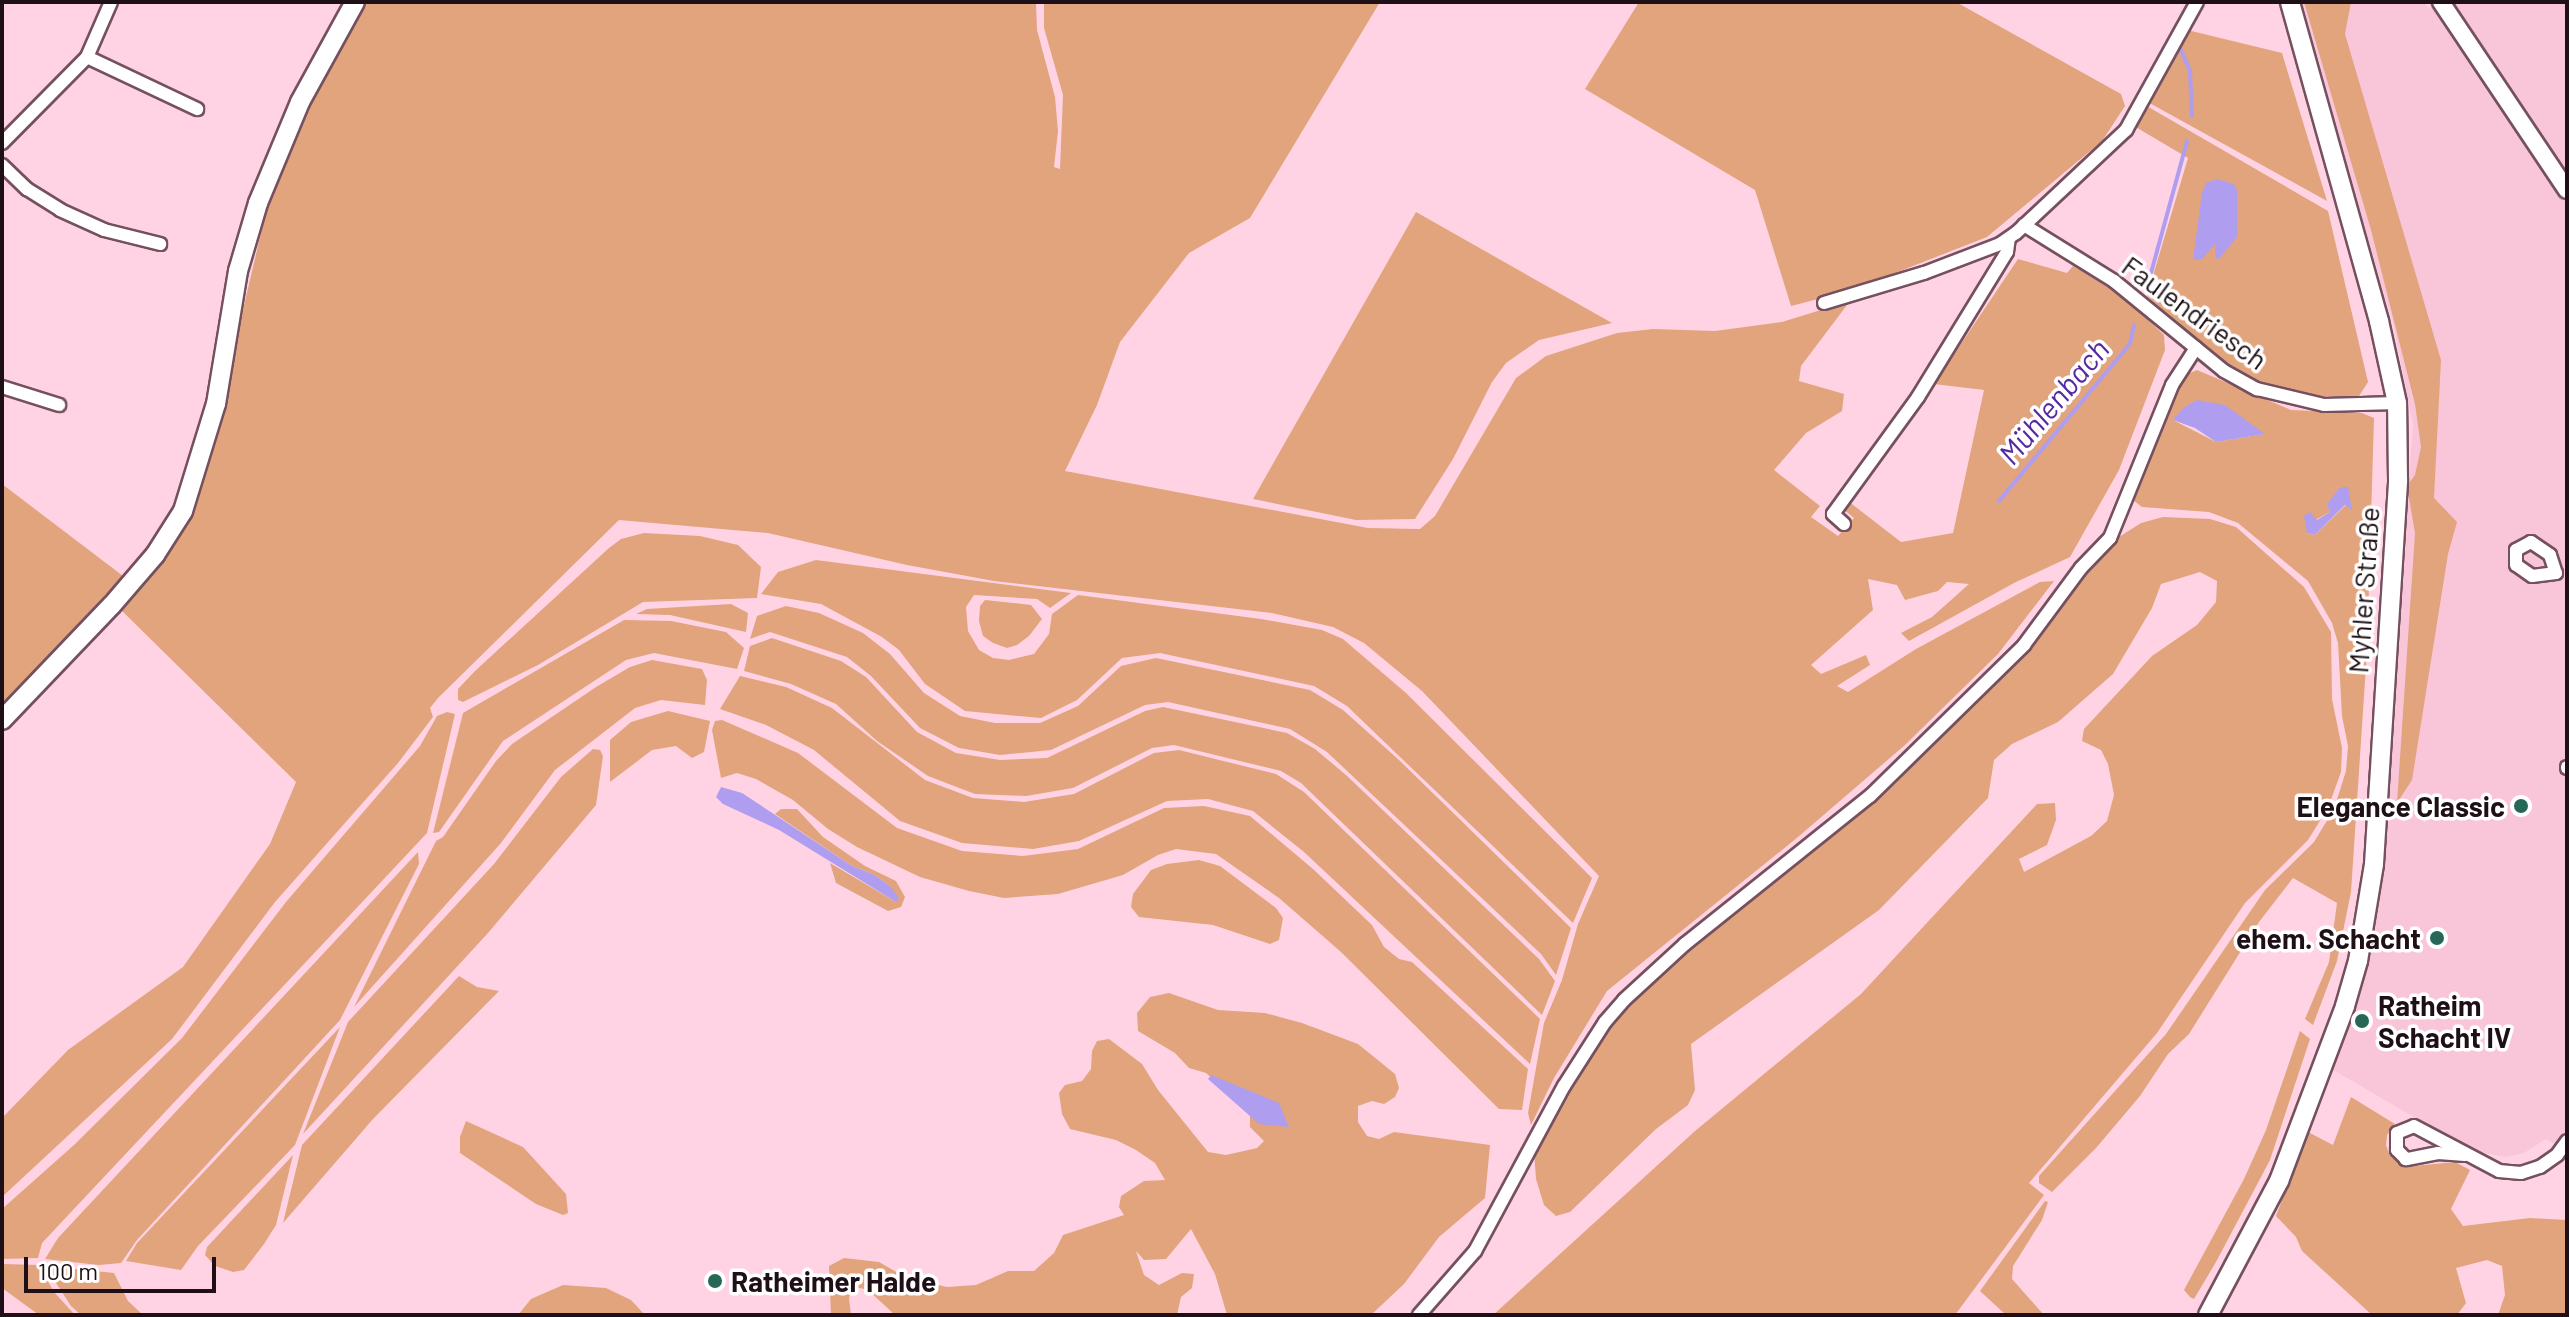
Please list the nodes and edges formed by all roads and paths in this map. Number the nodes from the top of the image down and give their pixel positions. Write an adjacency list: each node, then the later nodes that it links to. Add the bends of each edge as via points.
1 (111, 2): 6 (street)
2 (355, 2): 20 (main road, via 300,102 258,203 238,271 216,404 183,511 138,575)
3 (2197, 2): 11 (street, via 2126,130)
4 (2290, 2): 17 (main road, Myhler Straße)
5 (2441, 2): 10 (street)
6 (87, 57): 7 (street); 8 (street)
7 (197, 109)
8 (2, 143)
9 (2, 165): 13 (street, via 60,210 104,230)
10 (2567, 190)
11 (2024, 225): 12 (street); 15 (street, Faulendriesch, via 2114,281)
12 (2009, 238): 14 (street, via 1924,273); 19 (street, via 2007,252 1918,397 1833,514)
13 (160, 244)
14 (1824, 303)
15 (2196, 348): 17 (street, Faulendriesch, via 2241,381 2277,396 2348,407); 23 (street, via 2172,385 2110,538 2034,633 1870,796 1685,944 1624,1000 1564,1086 1475,1251)
16 (2, 387): 18 (street)
17 (2397, 403): 24 (main road, Myhler Straße, via 2398,480 2371,896 2345,1006 2279,1181)
18 (59, 405)
19 (1844, 524)
20 (2, 720)
21 (2567, 1141): 22 (street, via 2540,1167 2521,1173 2499,1171)
22 (2465, 1155): 22 (street, via 2406,1159 2397,1150 2397,1133 2414,1126)
23 (1419, 1315)
24 (2208, 1315)

